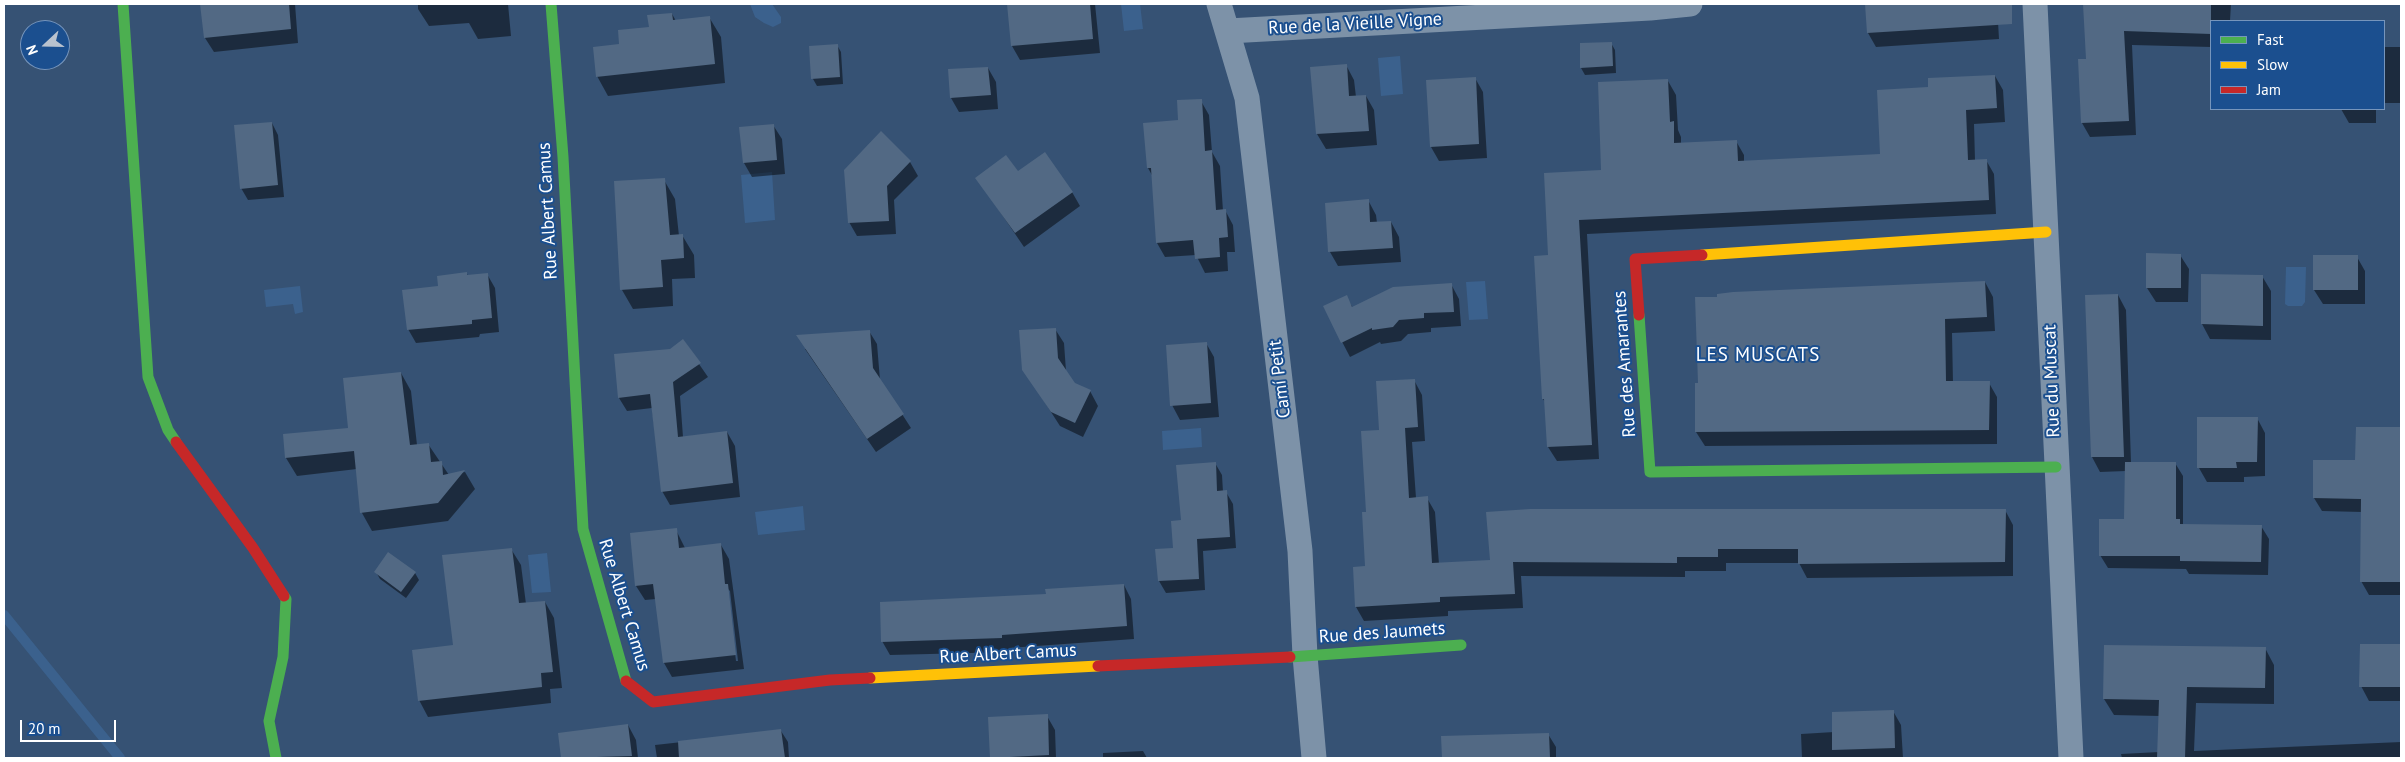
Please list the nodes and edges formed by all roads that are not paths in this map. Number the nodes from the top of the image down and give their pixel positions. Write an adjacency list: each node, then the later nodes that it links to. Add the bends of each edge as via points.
1 (122, 4): 11 (street, via 148,377 168,430 286,599 283,657 269,722)
2 (550, 4): 10 (street, Rue Albert Camus, via 563,157 582,529 626,681 654,702 830,680)
3 (1219, 4): 6 (street, Camí Petit)
4 (1690, 4): 6 (street, Rue de la Vieille Vigne)
5 (2035, 4): 7 (street, Rue du Muscat)
6 (1228, 31): 10 (street, Camí Petit, via 1247,98 1300,550)
7 (2046, 232): 8 (street, Rue du Muscat); 8 (street, Rue des Amarantes, via 1635,259 1650,472)
8 (2056, 466): 13 (street, Rue du Muscat)
9 (1461, 645): 10 (street, Rue des Jaumets)
10 (1305, 656): 12 (street, Camí Petit)
11 (276, 758)
12 (1314, 758)
13 (2071, 758)

